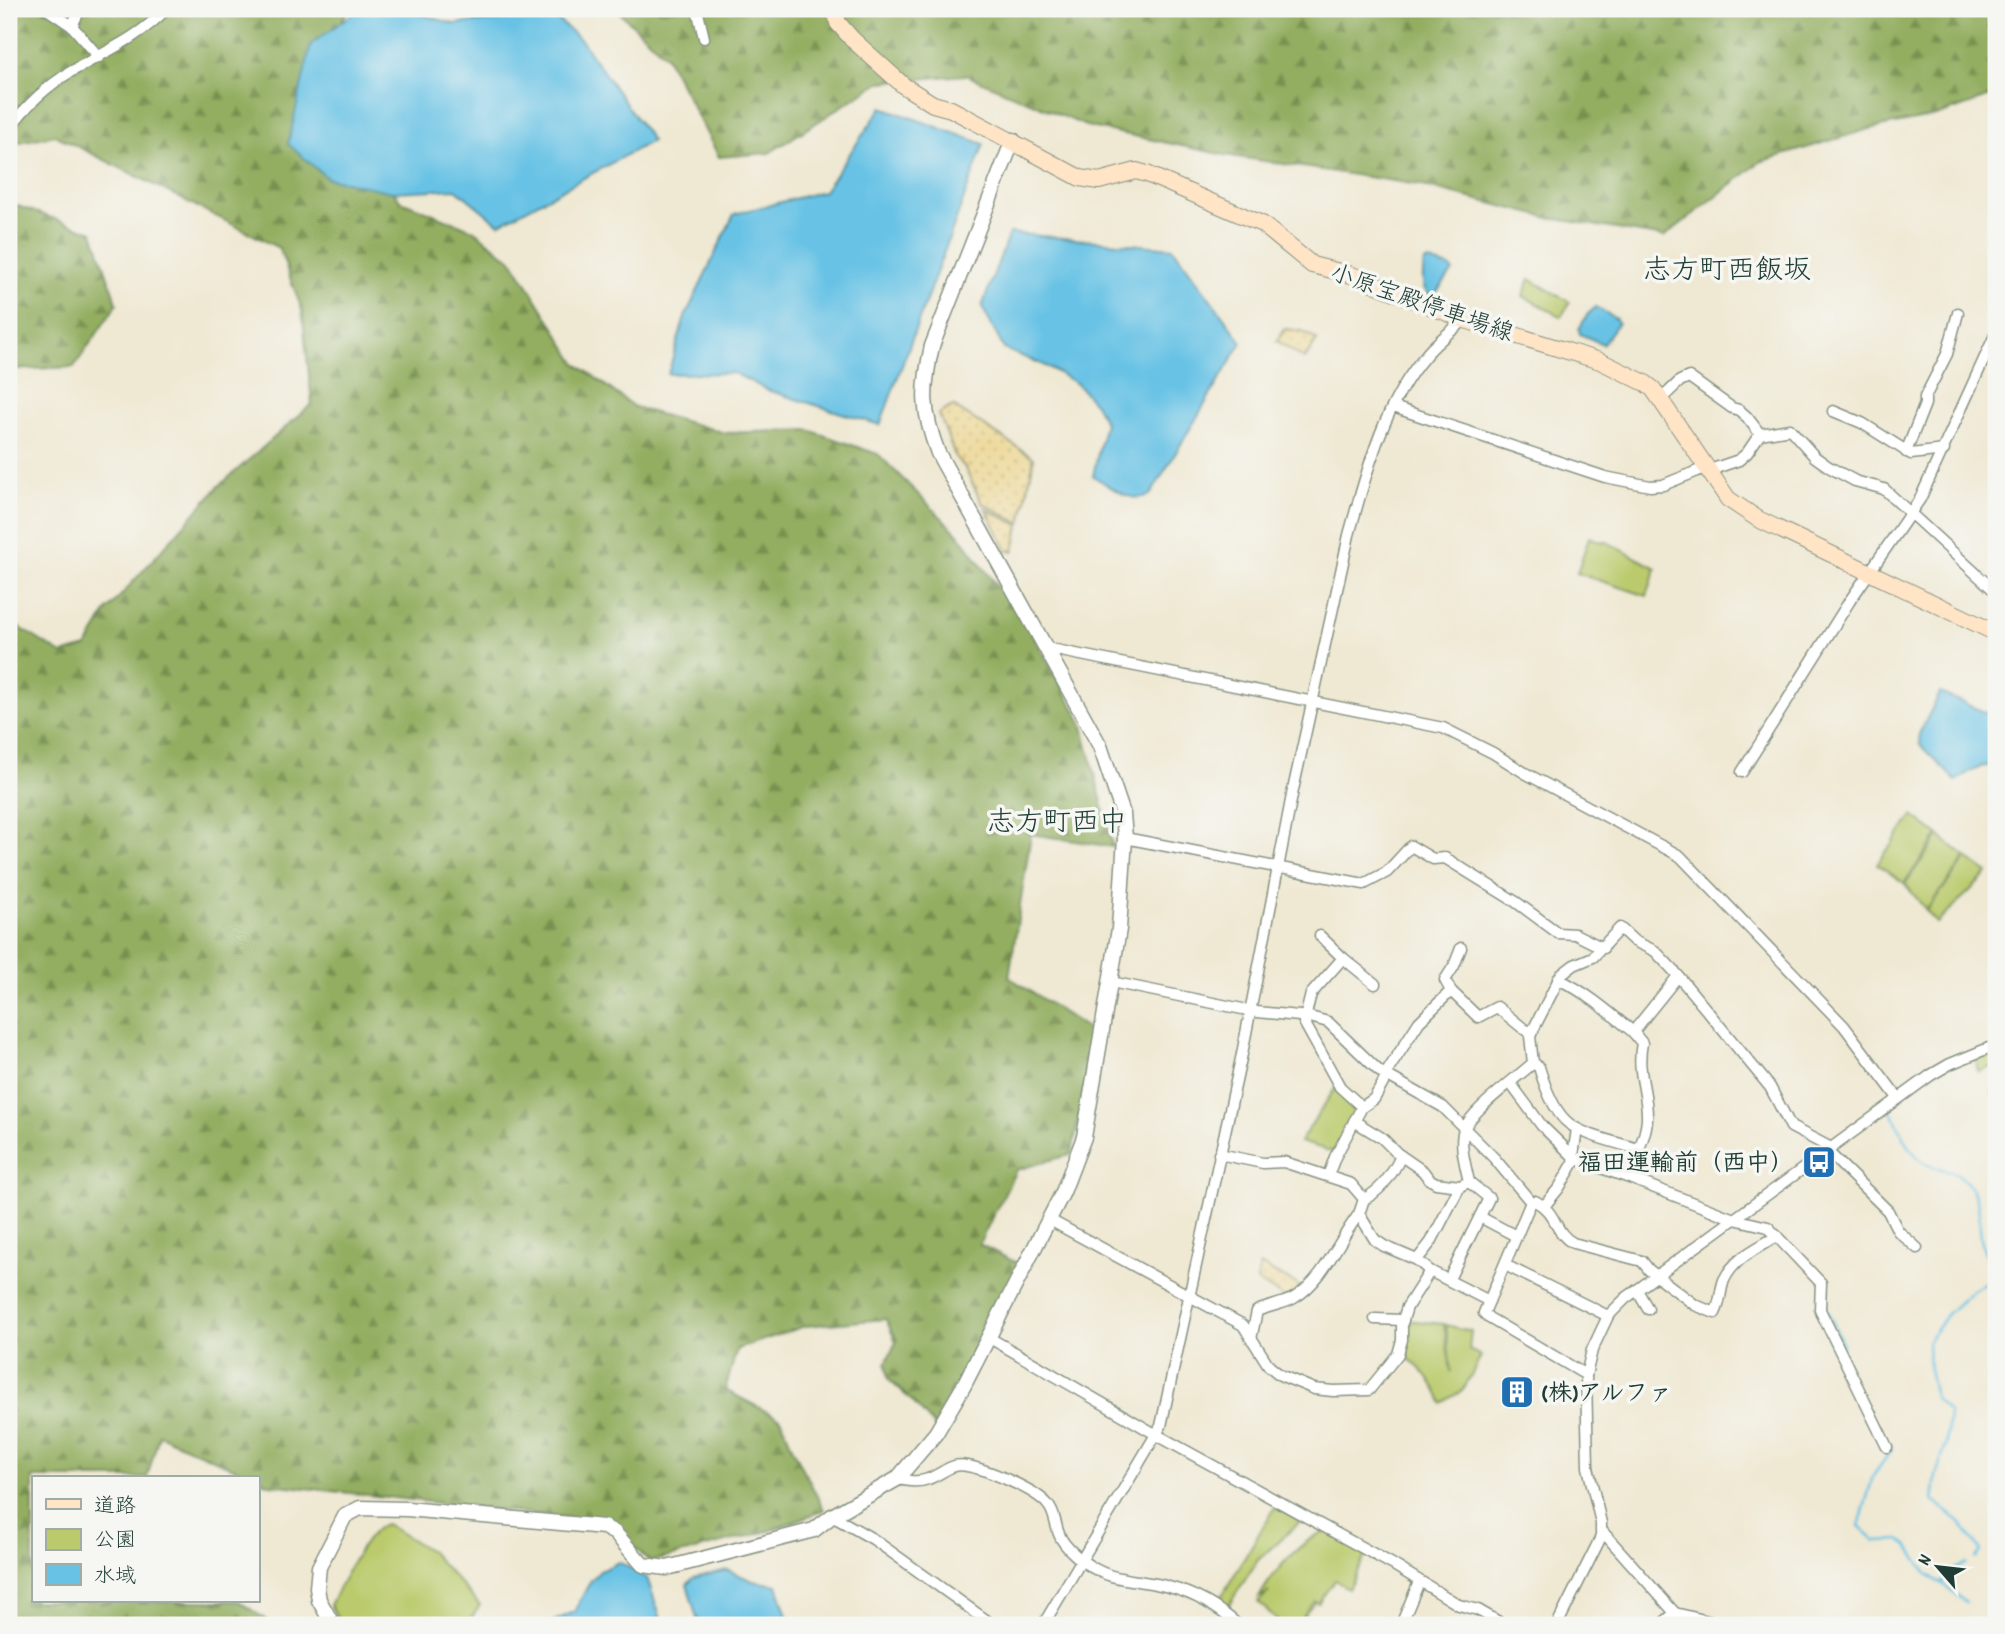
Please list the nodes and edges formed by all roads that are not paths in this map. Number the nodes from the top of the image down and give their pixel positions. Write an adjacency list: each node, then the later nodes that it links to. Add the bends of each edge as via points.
1 (47, 9): 6 (street)
2 (80, 9): 6 (street)
3 (166, 9): 8 (street, via 153,23)
4 (697, 9): 7 (street)
5 (834, 9): 10 (main road, 小原宝殿停車場線, via 838,23 852,39 904,86)
6 (72, 26): 8 (street)
7 (704, 38)
8 (99, 57): 9 (street, via 69,72 23,110)
9 (9, 129)
10 (1013, 141): 12 (main road, 小原宝殿停車場線, via 1080,178 1099,181 1136,171 1147,174 1262,224 1312,265 1352,275); 25 (street, via 932,346 924,407 938,453)
11 (1958, 313): 19 (street, via 1947,354 1926,395)
12 (1465, 320): 14 (main road, 小原宝殿停車場線, via 1600,361 1645,383); 15 (street, via 1427,353)
13 (1996, 333): 18 (street)
14 (1660, 400): 17 (street, via 1689,377 1739,410); 20 (main road, 小原宝殿停車場線)
15 (1392, 407): 20 (street, via 1605,477 1650,486); 26 (street, via 1352,523)
16 (1833, 411): 19 (street, via 1862,423)
17 (1760, 434): 20 (street, via 1739,460); 21 (street, via 1790,429 1815,457 1855,481 1884,489)
18 (1944, 450): 19 (street); 21 (street)
19 (1906, 452)
20 (1706, 469): 22 (main road, 小原宝殿停車場線, via 1728,499 1744,511)
21 (1909, 513): 22 (street); 23 (street)
22 (1870, 574): 24 (main road, 小原宝殿停車場線); 27 (street)
23 (1996, 592)
24 (1996, 633)
25 (1046, 648): 26 (street); 28 (street, via 1100,746 1123,814)
26 (1312, 701): 29 (street); 48 (street, via 1443,728 1679,856 1844,1026)
27 (1742, 772)
28 (1125, 838): 29 (street); 36 (street)
29 (1279, 868): 32 (street, via 1364,884 1387,872 1411,846 1433,859 1445,858 1558,933 1576,934); 39 (street)
30 (1320, 936): 33 (street)
31 (1461, 948): 38 (street, via 1444,982)
32 (1603, 948): 34 (street, via 1620,928 1656,951); 35 (street)
33 (1343, 958): 37 (street); 40 (street, via 1311,994)
34 (1678, 976): 41 (street); 55 (street, via 1770,1087 1791,1127)
35 (1558, 979): 41 (street, via 1583,991); 42 (street)
36 (1111, 982): 39 (street); 67 (street, via 1084,1137)
37 (1375, 984)
38 (1451, 991): 42 (street, via 1478,1017 1497,1007); 45 (street, via 1419,1023)
39 (1250, 1011): 40 (street); 56 (street)
40 (1305, 1017): 45 (street, via 1328,1022); 50 (street, via 1304,1023 1340,1087)
41 (1633, 1031): 54 (street, via 1642,1042 1639,1062 1647,1122)
42 (1531, 1032): 44 (street)
43 (1996, 1045): 48 (street, via 1950,1063)
44 (1533, 1063): 46 (street); 53 (street, via 1560,1114)
45 (1386, 1076): 50 (street, via 1374,1099); 52 (street, via 1443,1107)
46 (1511, 1084): 52 (street); 58 (street, via 1542,1126)
47 (1996, 1088): 49 (street)
48 (1898, 1098): 55 (street)
49 (1996, 1099)
50 (1362, 1107): 51 (street)
51 (1354, 1121): 57 (street); 59 (street)
52 (1464, 1128): 61 (street); 63 (street)
53 (1577, 1129): 54 (street); 58 (street)
54 (1638, 1149): 60 (street)
55 (1829, 1149): 68 (street); 71 (street)
56 (1219, 1154): 59 (street, via 1263,1163 1284,1161); 78 (street)
57 (1401, 1156): 61 (street, via 1436,1183); 62 (street, via 1385,1182)
58 (1575, 1158): 60 (street); 64 (street)
59 (1328, 1176): 62 (street, via 1351,1184)
60 (1627, 1177): 68 (street)
61 (1464, 1184): 66 (street, via 1489,1198); 72 (street)
62 (1364, 1199): 65 (street)
63 (1531, 1202): 64 (street); 69 (street)
64 (1545, 1205): 75 (street, via 1564,1238 1642,1261)
65 (1359, 1214): 72 (street, via 1376,1240); 85 (street, via 1305,1289 1257,1311)
66 (1480, 1217): 69 (street); 76 (street)
67 (1048, 1219): 78 (street); 84 (street)
68 (1734, 1219): 70 (street, via 1768,1227); 75 (street)
69 (1516, 1236): 73 (street)
70 (1777, 1236): 75 (street, via 1732,1267 1715,1313 1695,1305); 88 (street, via 1821,1283 1820,1310)
71 (1917, 1248)
72 (1417, 1260): 74 (street)
73 (1505, 1265): 79 (street); 81 (street)
74 (1430, 1271): 76 (street); 83 (street)
75 (1658, 1276): 77 (street)
76 (1449, 1279): 79 (street)
77 (1637, 1290): 80 (street); 81 (street)
78 (1188, 1295): 85 (street, via 1243,1325); 87 (street)
79 (1489, 1301): 86 (street, via 1484,1313 1489,1318)
80 (1648, 1309)
81 (1608, 1316): 86 (street)
82 (1375, 1319): 83 (street)
83 (1403, 1320): 85 (street, via 1398,1354 1365,1392 1314,1389 1280,1375)
84 (988, 1337): 87 (street); 89 (street, via 936,1433)
85 (1251, 1339)
86 (1586, 1375): 91 (street, via 1588,1466)
87 (1157, 1434): 92 (street); 93 (street)
88 (1886, 1447)
89 (897, 1479): 90 (street); 92 (street, via 929,1479 954,1465 1006,1479 1047,1503 1060,1538)
90 (832, 1516): 95 (street, via 814,1530 667,1568 643,1565 604,1527 360,1508 345,1516 319,1567 319,1600); 96 (street, via 873,1539)
91 (1602, 1531): 94 (street); 101 (street)
92 (1082, 1560): 97 (street); 98 (street, via 1108,1576 1169,1586 1205,1600)
93 (1419, 1582): 99 (street); 100 (street)
94 (1675, 1613): 102 (street); 103 (street)
95 (333, 1625)
96 (993, 1625)
97 (1043, 1625)
98 (1238, 1625)
99 (1401, 1625)
100 (1504, 1625)
101 (1557, 1625)
102 (1661, 1625)
103 (1725, 1625)

